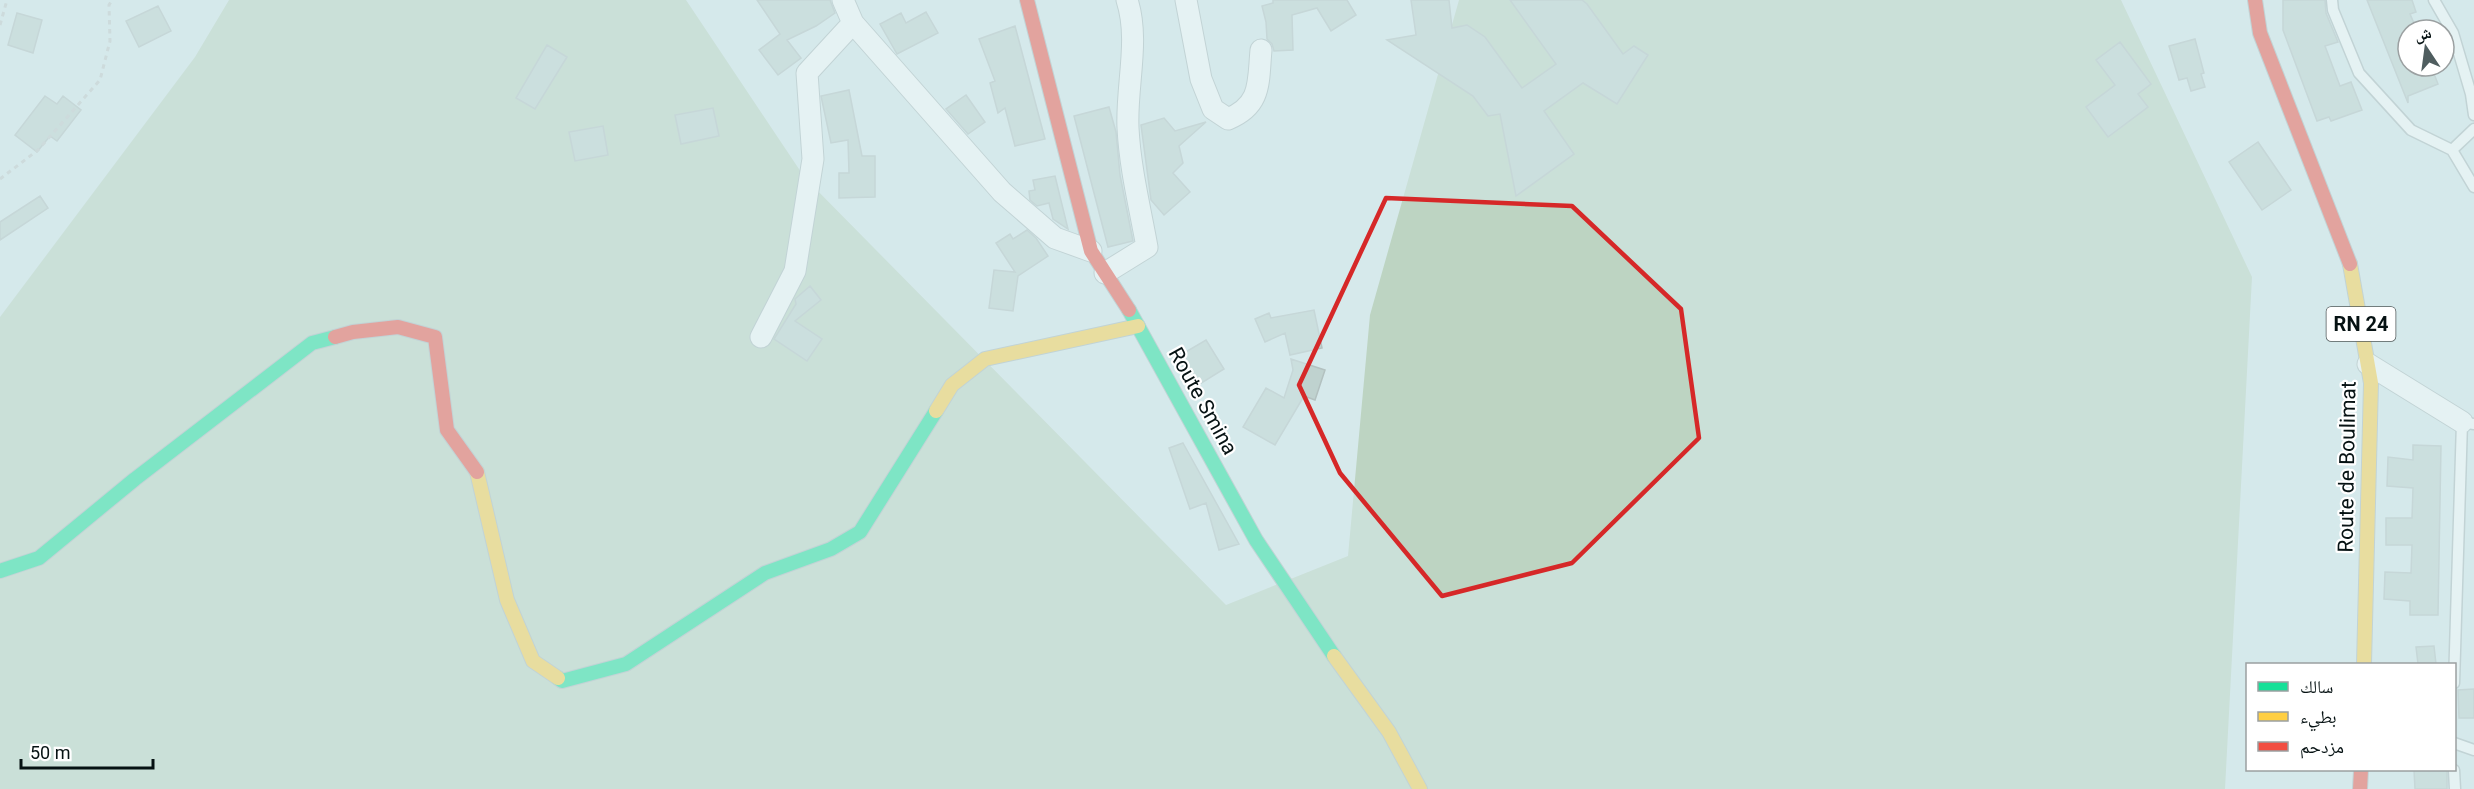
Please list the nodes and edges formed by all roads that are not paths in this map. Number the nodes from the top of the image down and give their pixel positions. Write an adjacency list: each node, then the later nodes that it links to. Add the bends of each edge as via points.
1 (843, 0): 8 (street)
2 (1027, 0): 14 (street, Route Smina)
3 (1127, 0): 15 (street, via 1133,17 1130,154 1147,247)
4 (1186, 0): 9 (street, via 1201,79 1212,109 1228,119 1245,112 1257,92)
5 (2255, 0): 18 (street, Route de Boulimat / RN 24, via 2260,33 2350,263)
6 (2332, 0): 12 (lane, via 2359,73 2411,130)
7 (2434, 0): 10 (lane, via 2453,33)
8 (853, 22): 14 (street, via 1002,192 1055,238); 17 (street, via 807,73 813,159 795,271)
9 (1261, 50)
10 (2474, 115)
11 (2474, 129): 12 (lane)
12 (2452, 150): 13 (lane)
13 (2474, 187)
14 (1091, 251): 15 (street, Route Smina)
15 (1105, 273): 16 (street, Route Smina)
16 (1138, 327): 20 (street, via 985,359 952,385 860,532 831,549 765,573 626,664 562,681 533,661 507,600 477,471 447,430 435,337 398,327 353,332 312,343 39,558); 27 (street, Route Smina, via 1256,540 1389,732)
17 (761, 337)
18 (2368, 364): 19 (street); 21 (street, Route de Boulimat / RN 24, via 2371,383)
19 (2468, 423): 22 (lane)
20 (0, 571)
21 (2364, 663)
22 (2455, 663)
23 (2456, 744): 24 (lane)
24 (2474, 750)
25 (2361, 771): 28 (street)
26 (2454, 771): 29 (lane)
27 (1420, 789)
28 (2360, 789)
29 (2455, 789)

